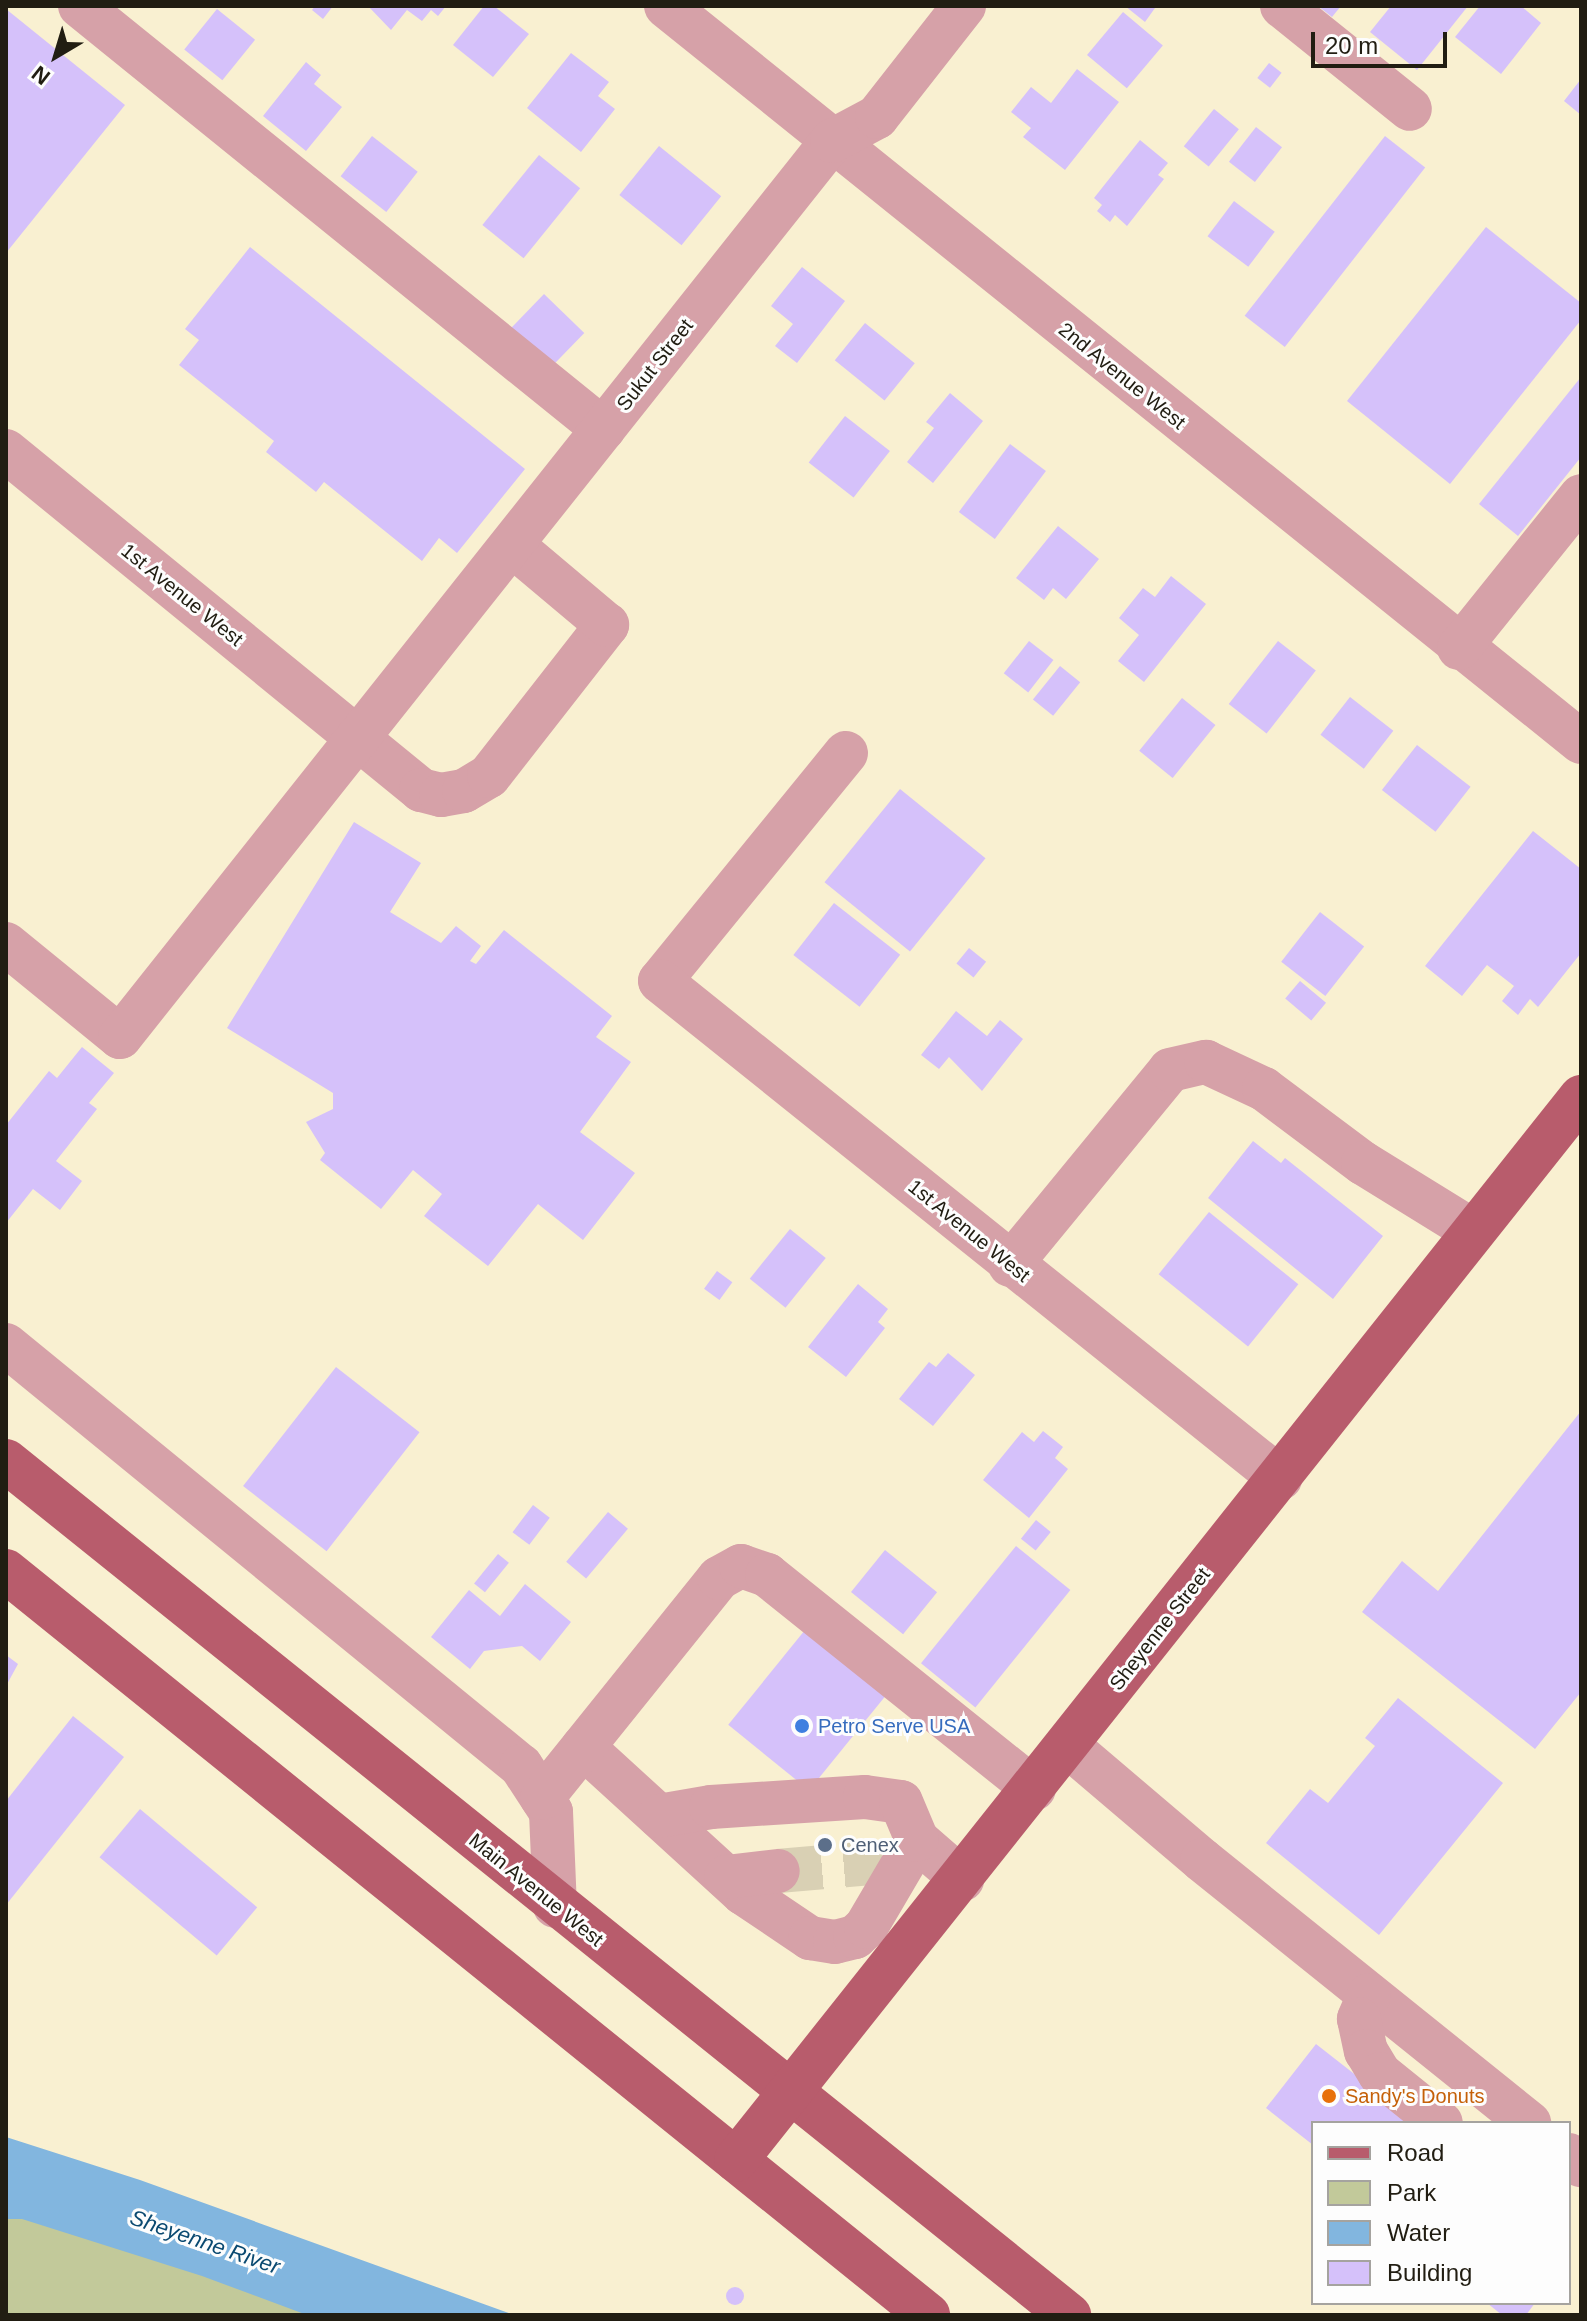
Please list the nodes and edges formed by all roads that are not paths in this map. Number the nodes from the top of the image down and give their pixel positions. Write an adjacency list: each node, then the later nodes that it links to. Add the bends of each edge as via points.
1 (80, 6): 7 (street)
2 (666, 6): 6 (street, 2nd Avenue West)
3 (964, 6): 6 (street, Sukut Street, via 877,117)
4 (1282, 6): 5 (street)
5 (1410, 109)
6 (832, 141): 7 (street, Sukut Street); 11 (street, 2nd Avenue West)
7 (603, 429): 10 (street, Sukut Street)
8 (6, 451): 12 (street, 1st Avenue West)
9 (1581, 496): 11 (street)
10 (512, 545): 12 (street, Sukut Street); 12 (street, 1st Avenue West, via 607,625 489,776 464,791 441,795 421,790)
11 (1459, 648): 13 (street, 2nd Avenue West)
12 (358, 739): 15 (street, Sukut Street, via 120,1037)
13 (1581, 742)
14 (846, 753): 18 (street, 1st Avenue West, via 660,981)
15 (6, 944)
16 (1581, 1097): 17 (main road, Sheyenne Street)
17 (1473, 1231): 18 (street, via 1363,1163 1264,1089 1206,1062 1170,1070); 23 (main road, Sheyenne Street)
18 (1010, 1265): 23 (street, 1st Avenue West)
19 (6, 1345): 21 (street)
20 (6, 1386): 21 (street)
21 (70, 1399): 28 (street, via 521,1766)
22 (6, 1461): 34 (main road, Main Avenue West)
23 (1280, 1478): 25 (main road, Sheyenne Street)
24 (6, 1571): 39 (main road)
25 (1068, 1746): 27 (main road, Sheyenne Street); 35 (street)
26 (583, 1747): 27 (street, via 719,1578 741,1566 767,1575); 28 (street); 29 (street)
27 (1034, 1789): 33 (main road, Sheyenne Street)
28 (542, 1798): 34 (street, via 551,1812)
29 (659, 1816): 30 (street, via 711,1807 865,1797 901,1802); 32 (street)
30 (901, 1854): 32 (street, via 866,1927 835,1942 810,1938); 33 (street)
31 (778, 1871): 32 (street)
32 (726, 1877)
33 (962, 1879): 36 (main road, Sheyenne Street)
34 (555, 1906): 36 (main road, Main Avenue West)
35 (1369, 1995): 37 (street, via 1359,2019 1366,2051 1380,2074); 38 (street)
36 (790, 2094): 39 (main road, Sheyenne Street); 41 (main road, Main Avenue West)
37 (1439, 2121)
38 (1526, 2121)
39 (736, 2160): 40 (main road)
40 (928, 2315)
41 (1069, 2315)

